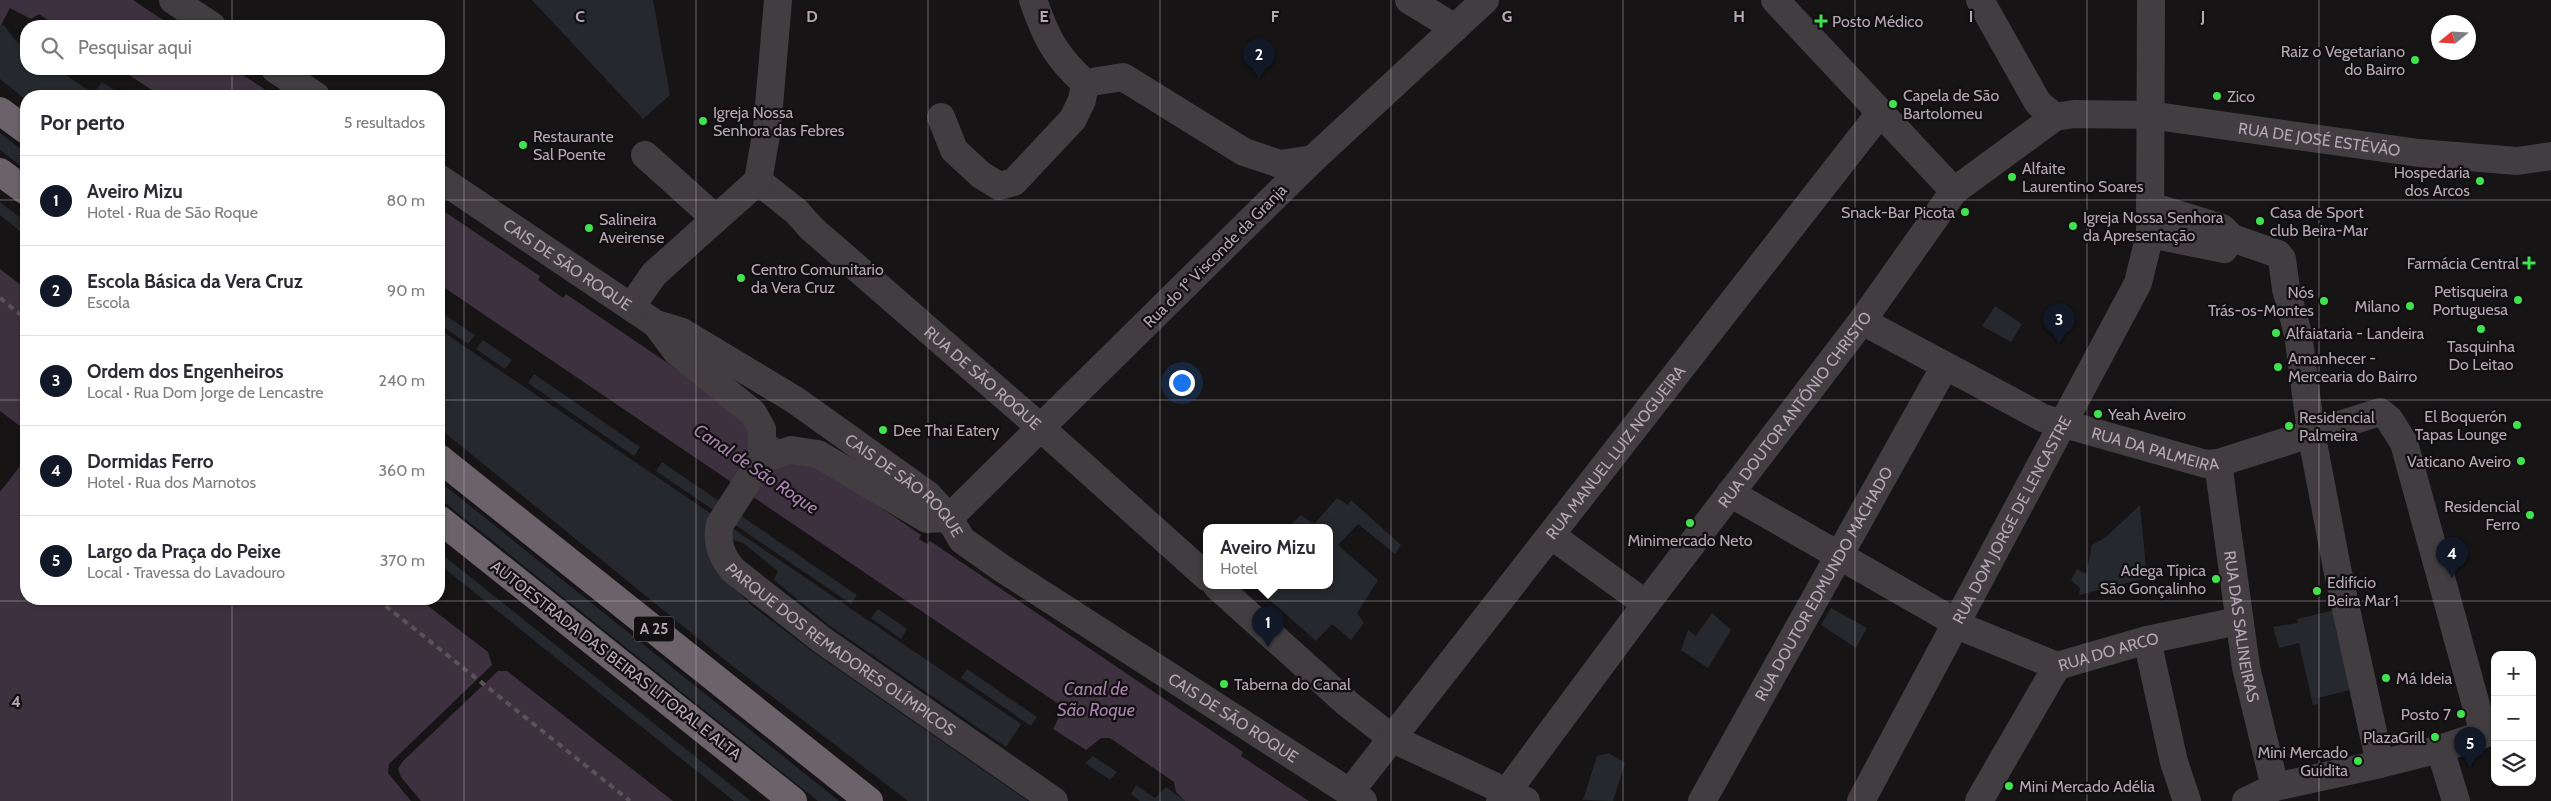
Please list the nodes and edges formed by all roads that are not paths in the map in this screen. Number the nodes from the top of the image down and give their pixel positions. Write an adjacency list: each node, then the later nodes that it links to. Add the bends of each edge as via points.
1 (173, 0): 9 (street)
2 (778, 0): 24 (street, via 767,129)
3 (1032, 0): 12 (street, via 1044,30 1064,64)
4 (1409, 0): 10 (street)
5 (1485, 0): 10 (street, Rua do 1º Visconde da Granja)
6 (1775, 0): 15 (street)
7 (1980, 0): 18 (street, via 2038,102)
8 (2151, 0): 16 (street, RUA DOM JORGE DE LENCASTRE)
9 (203, 20)
10 (1455, 28): 22 (street, Rua do 1º Visconde da Granja)
11 (284, 75): 13 (street)
12 (1085, 82): 17 (street, via 1082,100 1073,119 1014,182 999,186 981,175 954,150); 22 (street, via 1123,77 1244,152 1280,164)
13 (307, 90)
14 (0, 111): 19 (highway)
15 (1880, 113): 27 (street); 45 (street, RUA MANUEL LUIZ NOGUEIRA)
16 (2149, 115): 18 (street, RUA DOUTOR ANTÓNIO CHRISTO, via 2074,114); 21 (street, RUA DE JOSÉ ESTÉVÃO, via 2419,153 2517,161); 28 (street, RUA DOM JORGE DE LENCASTRE)
17 (941, 116)
18 (2055, 117): 27 (street, RUA DOUTOR ANTÓNIO CHRISTO)
19 (20, 126)
20 (645, 155): 29 (street)
21 (2551, 156)
22 (1313, 160): 37 (street, Rua do 1º Visconde da Granja)
23 (0, 172): 26 (highway)
24 (758, 181): 29 (street); 37 (street, RUA DE SÃO ROQUE)
25 (445, 182): 32 (street, CAIS DE SÃO ROQUE)
26 (20, 187)
27 (1954, 191): 33 (street, RUA DOUTOR ANTÓNIO CHRISTO)
28 (2150, 206): 30 (street, RUA DOM JORGE DE LENCASTRE); 31 (street, via 2222,228)
29 (715, 218): 32 (street, via 654,274)
30 (2150, 234): 31 (street, via 2224,249); 36 (street, RUA DOM JORGE DE LENCASTRE, via 2138,283)
31 (2232, 238): 38 (street, via 2278,254 2282,259 2298,334)
32 (631, 307): 34 (street, CAIS DE SÃO ROQUE)
33 (1862, 321): 35 (street, RUA DA PALMEIRA); 42 (street, RUA DOUTOR ANTÓNIO CHRISTO)
34 (656, 324): 39 (street, via 676,350 754,413 762,429); 43 (street, CAIS DE SÃO ROQUE, via 682,332 795,400 928,495)
35 (1945, 366): 36 (street, RUA DA PALMEIRA, via 2042,418); 46 (street, RUA DOUTOR EDMUNDO MACHADO)
36 (2063, 425): 41 (street, RUA DA PALMEIRA, via 2206,464); 51 (street, RUA DOM JORGE DE LENCASTRE)
37 (1041, 428): 43 (street, Rua do 1º Visconde da Granja); 47 (street, RUA DE SÃO ROQUE)
38 (2311, 432): 41 (street, RUA DA PALMEIRA); 55 (street, RUA DA PALMEIRA, via 2380,412 2389,419 2404,443 2484,734); 56 (street)
39 (762, 459): 43 (street, via 790,450 818,454 928,519); 62 (street, PARQUE DOS REMADORES OLÍMPICOS, via 720,524 720,548 729,565 822,640)
40 (445, 463): 61 (highway, A 25)
41 (2218, 463): 50 (street, RUA DAS SALINEIRAS)
42 (1730, 493): 46 (street, RUA DO ARCO); 49 (street, RUA DOUTOR ANTÓNIO CHRISTO)
43 (949, 518): 58 (street, CAIS DE SÃO ROQUE, via 962,540 1003,569)
44 (445, 525): 60 (highway, AUTOESTRADA DAS BEIRAS LITORAL E ALTA)
45 (1552, 536): 49 (street); 54 (street, RUA MANUEL LUIZ NOGUEIRA)
46 (1839, 556): 51 (street, RUA DO ARCO); 63 (street, RUA DOUTOR EDMUNDO MACHADO)
47 (1203, 573)
48 (1220, 589): 54 (street, via 1348,704)
49 (1646, 604): 59 (street, RUA DOUTOR ANTÓNIO CHRISTO)
50 (2238, 621): 52 (street, RUA DO ARCO); 57 (street, RUA DAS SALINEIRAS)
51 (1957, 623): 53 (street, RUA DO ARCO); 64 (street, RUA DOM JORGE DE LENCASTRE)
52 (2147, 640): 53 (street, RUA DO ARCO); 66 (street, via 2174,762)
53 (2057, 666): 65 (street)
54 (1393, 739): 58 (street, RUA MANUEL LUIZ NOGUEIRA); 59 (street)
55 (2440, 749): 56 (street); 68 (street)
56 (2380, 764): 57 (street)
57 (2275, 787): 67 (street)
58 (1357, 796)
59 (1511, 798)
60 (793, 801)
61 (870, 801)
62 (1054, 801)
63 (1702, 801)
64 (1861, 801)
65 (1979, 801)
66 (2187, 801)
67 (2246, 801)
68 (2456, 801)

